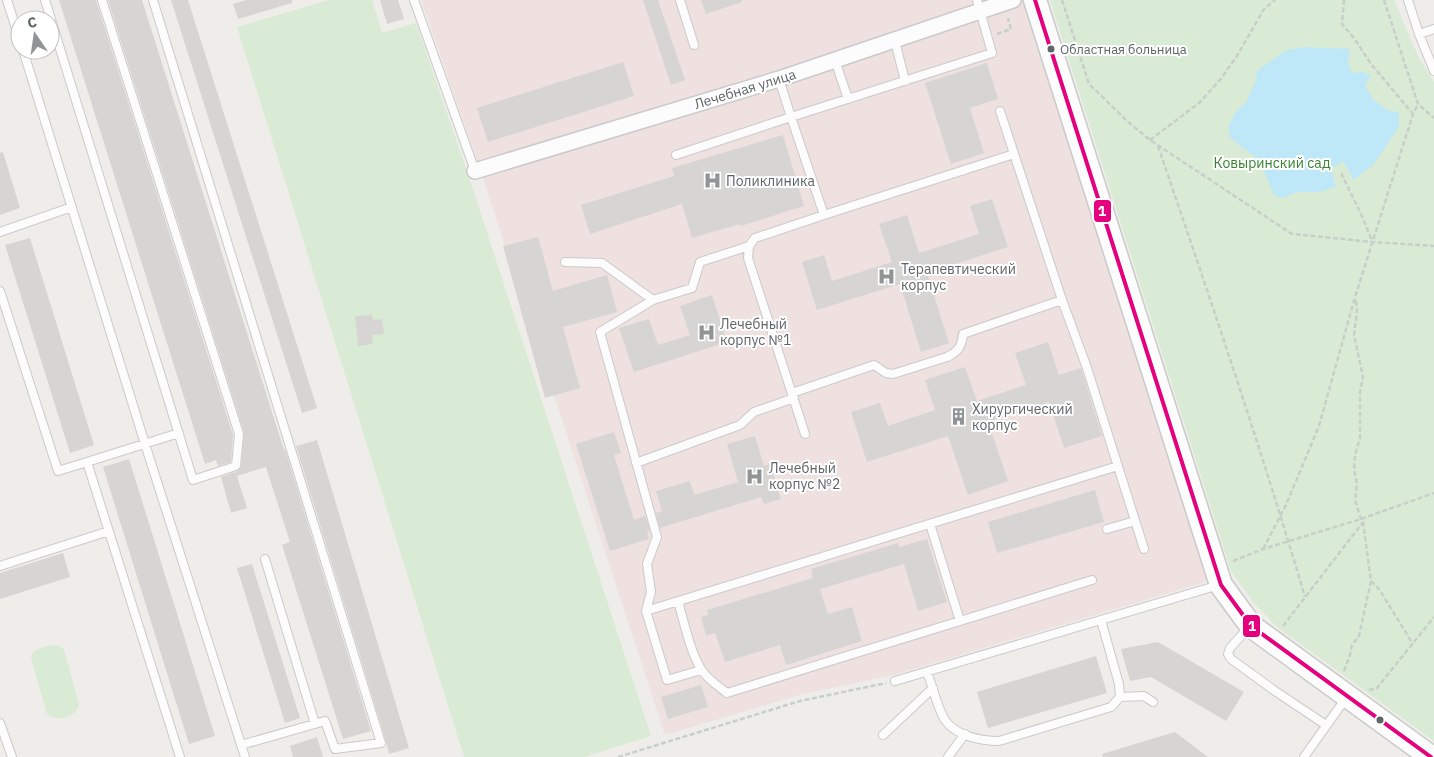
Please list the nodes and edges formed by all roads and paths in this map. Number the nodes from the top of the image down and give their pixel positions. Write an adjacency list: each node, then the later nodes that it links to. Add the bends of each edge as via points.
1 (45, 0): 49 (lane)
2 (102, 0): 49 (lane, via 239,434 236,466 193,480)
3 (154, 0): 88 (lane, via 380,743 335,749 325,720)
4 (414, 0): 35 (lane)
5 (680, 0): 19 (lane)
6 (1035, 0): 68 (street)
7 (1069, 0): 13 (path)
8 (1275, 0): 31 (path, via 1264,9 1220,80 1199,103)
9 (1344, 0): 28 (path, via 1342,24)
10 (1384, 0): 26 (path)
11 (1408, 0): 16 (lane)
12 (1008, 1): 14 (street, Лечебная улица); 17 (path, via 1011,29)
13 (1063, 1): 31 (path, via 1089,84)
14 (978, 5): 17 (lane); 18 (street, Лечебная улица)
15 (1434, 29): 16 (lane)
16 (1419, 34): 22 (lane)
17 (988, 37): 24 (lane, via 992,53)
18 (895, 41): 21 (street, Лечебная улица); 24 (lane)
19 (694, 45)
20 (26, 60): 37 (lane)
21 (835, 60): 23 (street, Лечебная улица); 25 (lane)
22 (1434, 71)
23 (779, 79): 29 (lane); 35 (street, Лечебная улица)
24 (904, 81): 25 (lane)
25 (848, 99): 29 (lane)
26 (1418, 104): 28 (path); 30 (path)
27 (1000, 111): 33 (lane)
28 (1413, 114): 40 (path)
29 (791, 117): 34 (lane); 38 (lane)
30 (1434, 118)
31 (1150, 140): 32 (path)
32 (1158, 144): 40 (path, via 1292,234); 56 (path)
33 (1014, 154): 38 (lane); 47 (lane)
34 (676, 155)
35 (475, 171)
36 (1341, 173): 40 (path)
37 (72, 207): 39 (lane); 51 (lane)
38 (824, 215): 41 (lane, via 755,238)
39 (0, 232)
40 (1373, 242): 42 (path); 45 (path)
41 (749, 246): 46 (lane, via 700,262 692,288); 48 (lane, via 748,258)
42 (1434, 246)
43 (564, 262): 46 (lane, via 602,263)
44 (0, 291): 52 (lane, via 58,471)
45 (1355, 297): 56 (path, via 1320,426); 57 (path, via 1354,335 1363,377 1360,438 1354,470 1357,484 1355,500)
46 (653, 300): 53 (lane, via 600,332)
47 (1062, 300): 48 (lane, via 963,334 959,349 954,354 893,374 874,365); 54 (lane)
48 (793, 395): 50 (lane); 53 (lane, via 754,412 740,425)
49 (179, 433): 51 (lane)
50 (805, 434)
51 (145, 444): 52 (lane); 92 (lane)
52 (87, 462): 62 (lane)
53 (636, 463): 73 (lane, via 657,537 647,564 651,592)
54 (1118, 466): 58 (lane); 60 (lane)
55 (1434, 493): 57 (path)
56 (1281, 514): 63 (path); 65 (path)
57 (1361, 519): 59 (path); 63 (path)
58 (1135, 522): 61 (lane); 64 (lane)
59 (1363, 522): 70 (path); 71 (path)
60 (930, 524): 72 (lane); 76 (lane)
61 (1107, 529)
62 (109, 531): 67 (lane); 94 (lane)
63 (1289, 541): 65 (path); 71 (path)
64 (1144, 549)
65 (1263, 549): 68 (path)
66 (265, 559): 88 (lane)
67 (0, 566)
68 (1218, 577): 75 (lane); 77 (street)
69 (1092, 580): 76 (lane)
70 (1371, 581): 79 (path); 84 (path)
71 (1305, 597): 78 (path)
72 (678, 601): 73 (lane); 80 (lane)
73 (646, 611): 80 (lane, via 667,680)
74 (1434, 618): 79 (path)
75 (1101, 620): 81 (lane); 85 (lane, via 1120,684)
76 (960, 621): 80 (lane, via 727,693)
77 (1250, 626): 78 (street); 89 (lane, via 1230,648 1228,654 1231,659)
78 (1271, 641): 84 (street)
79 (1412, 644): 84 (path, via 1377,688)
80 (701, 670)
81 (927, 672): 82 (lane); 83 (lane)
82 (895, 681): 96 (path, via 800,701)
83 (933, 688): 90 (lane); 91 (lane, via 944,718)
84 (1342, 693): 89 (lane); 99 (street)
85 (1120, 697): 86 (lane, via 1144,696); 91 (lane, via 1111,707 999,741 985,741)
86 (1153, 702)
87 (0, 723): 93 (lane)
88 (315, 724): 92 (lane)
89 (1326, 725): 98 (lane)
90 (883, 734)
91 (964, 734): 97 (lane)
92 (241, 744): 95 (lane)
93 (12, 757)
94 (180, 757)
95 (245, 757)
96 (618, 757)
97 (948, 757)
98 (1304, 757)
99 (1431, 757)

